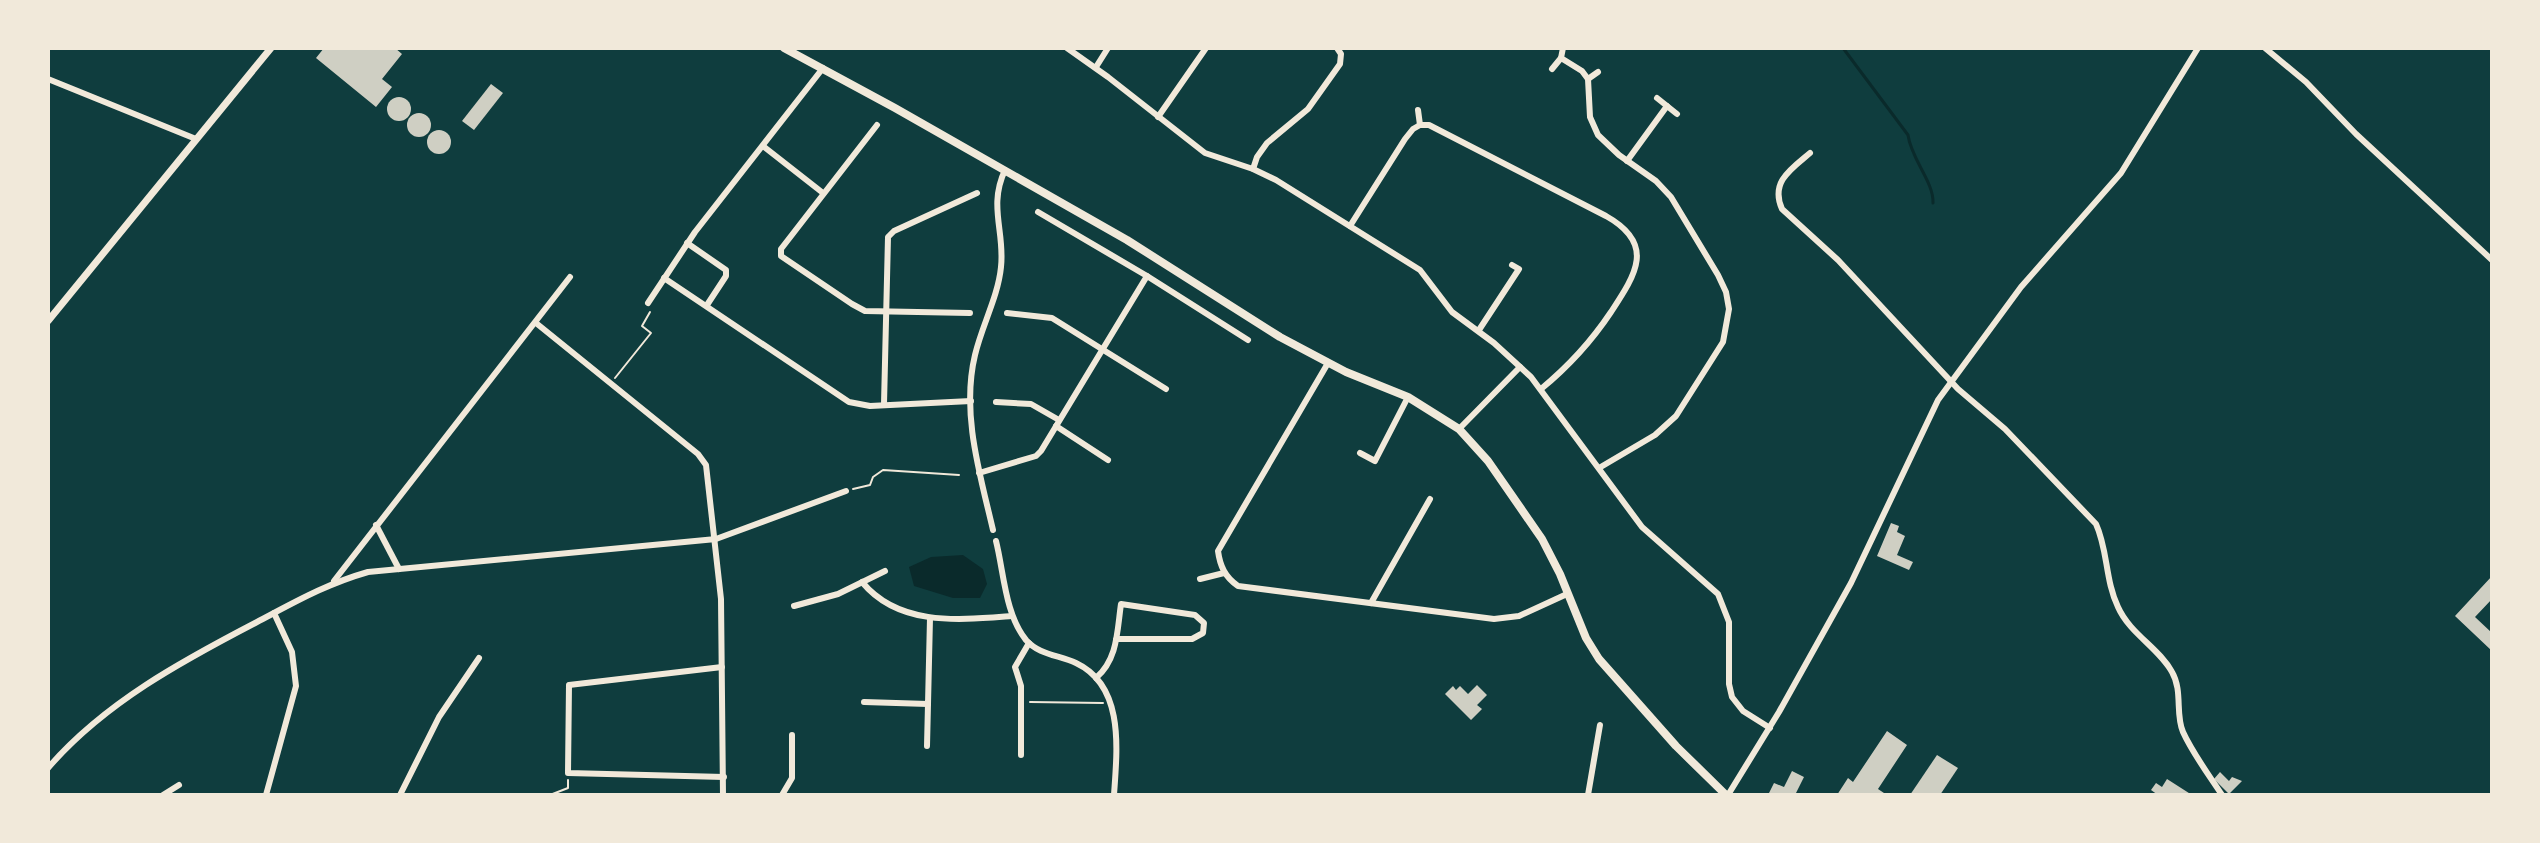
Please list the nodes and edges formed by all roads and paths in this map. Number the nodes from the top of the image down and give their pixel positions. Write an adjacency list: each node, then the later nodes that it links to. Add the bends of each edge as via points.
1 (271, 48): 24 (street)
2 (784, 48): 12 (main road)
3 (1067, 48): 11 (street)
4 (1108, 48): 11 (street)
5 (1206, 48): 21 (street)
6 (1337, 48): 28 (street, via 1340,64 1308,109 1267,143)
7 (1563, 48): 10 (street)
8 (2198, 48): 54 (street, via 2121,173 2021,287)
9 (2265, 48): 35 (street)
10 (1561, 58): 13 (street); 16 (street)
11 (1096, 67): 21 (street)
12 (823, 68): 25 (street); 29 (main road)
13 (1552, 69)
14 (1598, 72): 16 (street)
15 (48, 79): 24 (street)
16 (1588, 79): 27 (street, via 1594,129)
17 (1657, 98): 18 (street)
18 (1667, 106): 20 (street); 27 (street)
19 (1418, 110): 23 (street)
20 (1677, 114)
21 (1158, 117): 28 (street, via 1205,153)
22 (877, 125): 30 (street)
23 (1420, 125): 33 (street, via 1405,139); 57 (street, via 1606,216 1634,241 1637,263 1630,284 1586,348)
24 (196, 139): 47 (street)
25 (763, 146): 30 (street); 34 (street)
26 (1810, 153): 54 (street, via 1781,181 1782,209)
27 (1627, 161): 66 (street, via 1664,189 1694,232 1722,283 1729,318 1723,342 1676,416)
28 (1253, 169): 33 (street)
29 (1005, 170): 52 (main road); 59 (street, via 996,202 1002,263 974,359)
30 (823, 193): 44 (street, via 781,256 856,307)
31 (977, 193): 44 (street, via 890,235)
32 (1038, 212): 39 (street)
33 (1350, 226): 49 (street, via 1424,272 1447,306)
34 (687, 243): 41 (street); 43 (street, via 726,270)
35 (2492, 260)
36 (1512, 265): 37 (street)
37 (1519, 269): 38 (street); 49 (street)
38 (1527, 274)
39 (1147, 276): 50 (street); 51 (street)
40 (570, 277): 48 (street)
41 (664, 278): 42 (street); 43 (street)
42 (648, 303): 55 (path, via 653,307 642,326 651,333)
43 (707, 305): 61 (street, via 849,402)
44 (888, 313): 45 (street); 61 (street)
45 (970, 313)
46 (1007, 313): 51 (street, via 1052,318)
47 (48, 321)
48 (536, 323): 55 (street); 71 (street)
49 (1479, 330): 53 (street)
50 (1248, 340)
51 (1103, 350): 56 (street); 62 (street)
52 (1328, 363): 58 (main road); 77 (street, via 1218,551)
53 (1520, 367): 57 (street); 63 (street)
54 (1952, 381): 97 (street, via 1924,426 1851,583); 116 (street, via 2096,524 2118,607 2172,671 2182,730)
55 (611, 384): 73 (street, via 703,459 710,477)
56 (1166, 389)
57 (1541, 389): 66 (street)
58 (1408, 397): 63 (main road); 64 (street, via 1375,461)
59 (971, 401): 61 (street); 67 (street)
60 (996, 402): 62 (street, via 1031,404)
61 (884, 404)
62 (1057, 423): 65 (street); 67 (street, via 1036,456)
63 (1459, 429): 81 (main road, via 1533,524)
64 (1360, 453)
65 (1108, 460)
66 (1599, 468): 97 (street, via 1649,535 1714,589 1729,622 1732,697)
67 (979, 473): 72 (street)
68 (959, 475): 69 (path, via 883,470 870,485)
69 (846, 491): 73 (street)
70 (1430, 499): 82 (street)
71 (376, 525): 75 (street); 79 (street)
72 (993, 530)
73 (716, 539): 75 (street); 90 (street)
74 (996, 541): 85 (street)
75 (399, 569): 79 (street)
76 (885, 571): 80 (street)
77 (1224, 573): 78 (street); 82 (street, via 1238,586)
78 (1200, 579)
79 (333, 582): 84 (street)
80 (862, 582): 83 (street); 86 (street, via 885,602)
81 (1567, 594): 82 (street, via 1503,619); 115 (main road, via 1599,659)
82 (1371, 603)
83 (794, 606)
84 (274, 613): 102 (street, via 149,682); 108 (street, via 292,652 296,686)
85 (1012, 616): 86 (street); 88 (street)
86 (930, 618): 95 (street)
87 (1116, 639): 87 (street, via 1188,640 1203,633 1204,623 1195,615 1121,604); 91 (street, via 1112,660)
88 (1029, 643): 91 (street, via 1078,664); 93 (street, via 1015,667)
89 (479, 658): 109 (street, via 439,717)
90 (722, 667): 104 (street, via 569,685); 105 (street)
91 (1096, 678): 94 (street)
92 (864, 702): 95 (street)
93 (1021, 702): 94 (path); 101 (street)
94 (1111, 703): 113 (street)
95 (928, 704): 99 (street)
96 (1600, 725): 114 (street)
97 (1770, 728): 115 (street)
98 (792, 735): 112 (street, via 792,778)
99 (927, 746)
100 (48, 750): 102 (street)
101 (1021, 755)
102 (56, 759): 103 (street)
103 (48, 768)
104 (568, 773): 105 (street); 110 (path, via 568,788)
105 (724, 777): 111 (street)
106 (179, 785): 107 (street)
107 (163, 795)
108 (266, 795)
109 (400, 795)
110 (550, 795)
111 (723, 795)
112 (782, 795)
113 (1114, 795)
114 (1588, 795)
115 (1727, 795)
116 (2222, 795)

